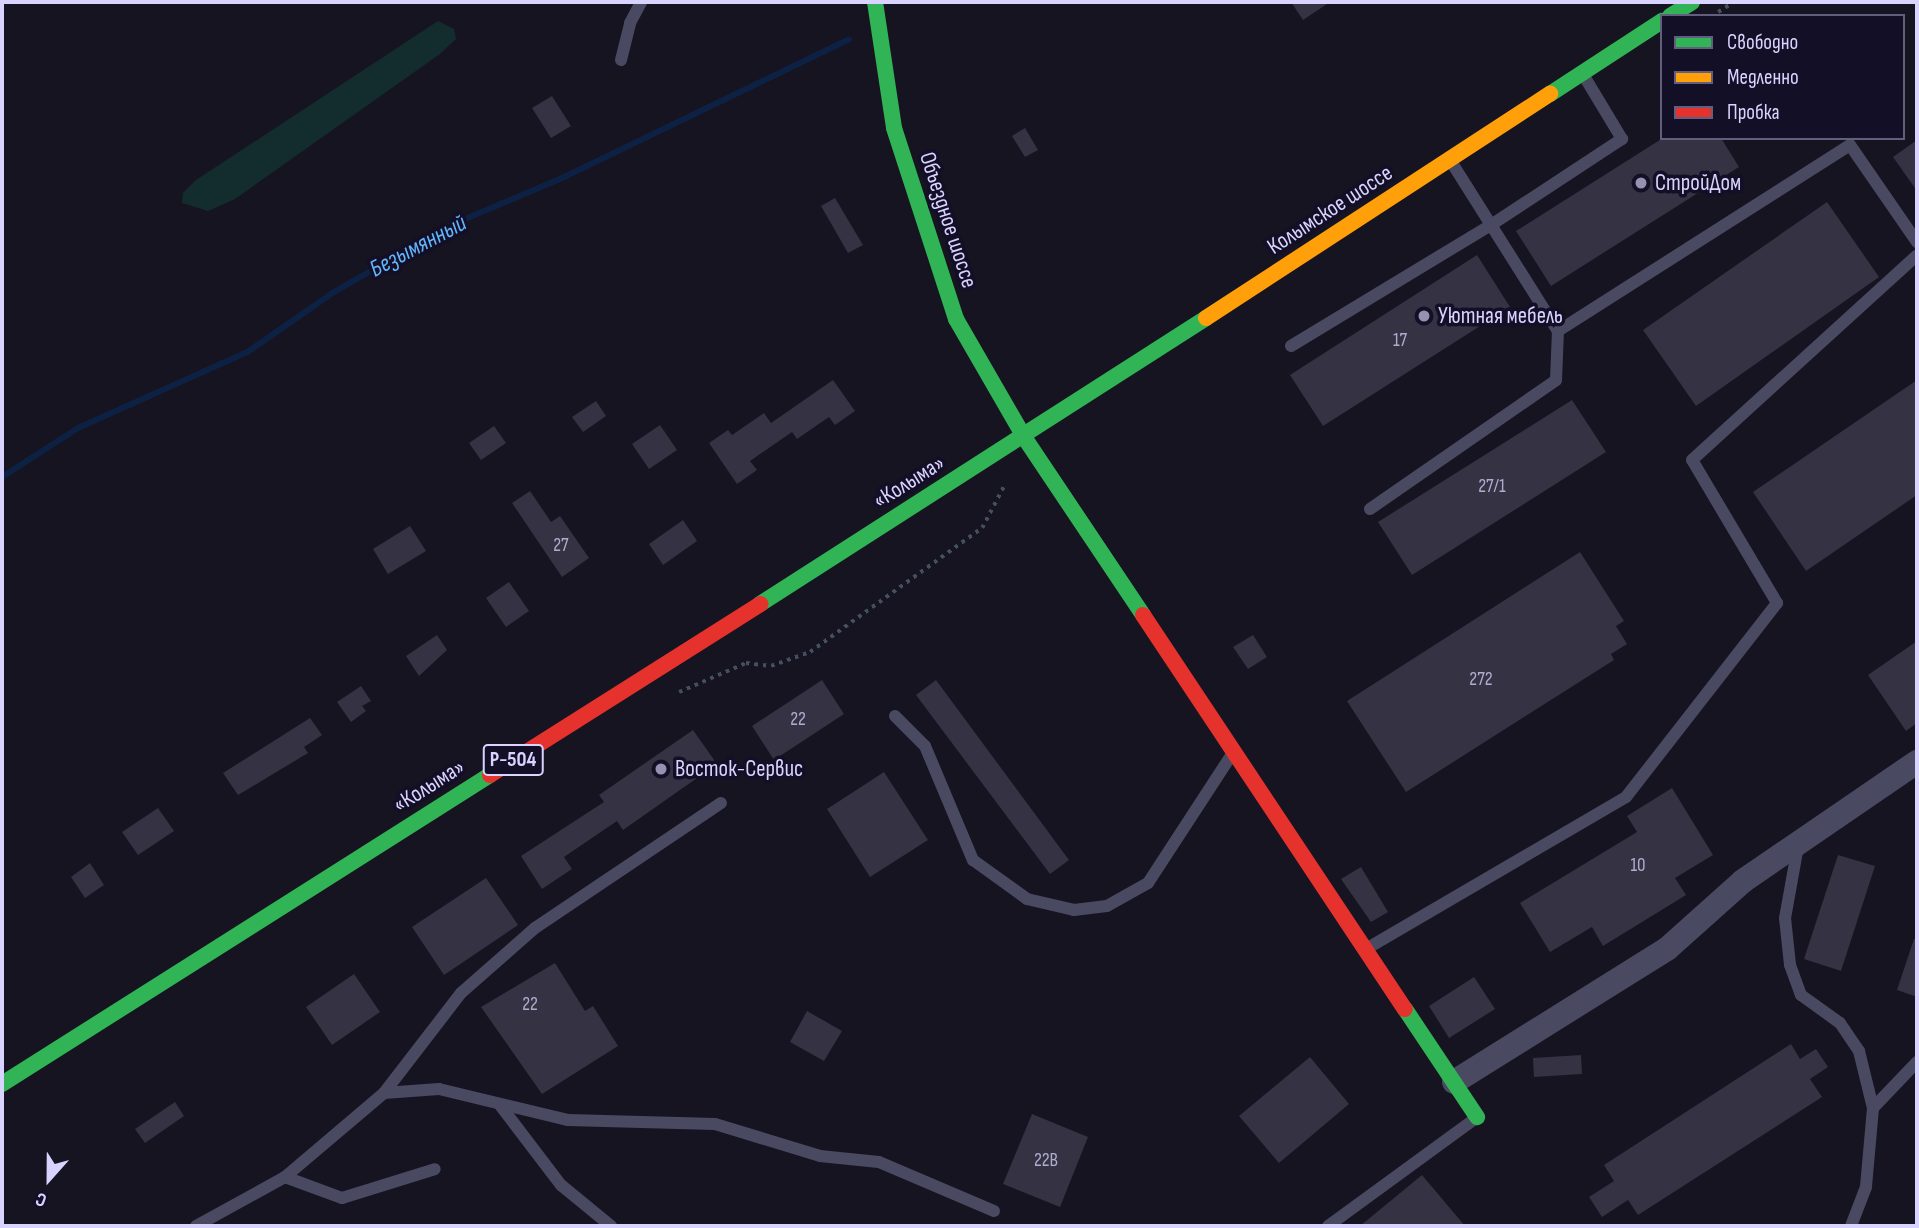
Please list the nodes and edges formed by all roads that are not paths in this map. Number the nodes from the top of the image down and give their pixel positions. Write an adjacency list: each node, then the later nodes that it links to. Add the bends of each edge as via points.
1 (641, 2): 6 (lane, via 630,23)
2 (875, 2): 14 (main road, Объездное шоссе, via 894,128 956,319)
3 (1692, 2): 4 (main road)
4 (1673, 14)
5 (1660, 22): 7 (main road, Колымское шоссе)
6 (621, 60)
7 (1583, 73): 8 (main road, Колымское шоссе); 9 (lane, via 1622,139)
8 (1450, 159): 9 (lane); 14 (main road, Колымское шоссе)
9 (1491, 225): 12 (lane); 13 (lane)
10 (1917, 242): 12 (lane, via 1850,145)
11 (1917, 256): 21 (lane, via 1692,460 1777,603 1626,797)
12 (1558, 331): 15 (lane, via 1556,380)
13 (1291, 346)
14 (1024, 437): 17 (main road, Объездное шоссе); 24 (main road, «Колыма» / Р-504)
15 (1370, 509)
16 (895, 716): 17 (lane, via 925,746 972,860 1027,899 1074,910 1107,906 1148,883)
17 (1234, 751): 21 (main road, Объездное шоссе)
18 (1917, 762): 20 (street)
19 (722, 803): 25 (lane, via 535,928 461,993)
20 (1799, 842): 23 (street, via 1743,881 1667,949); 27 (lane, via 1785,918 1790,965 1801,995 1840,1023 1859,1051)
21 (1366, 949): 23 (main road, Объездное шоссе)
22 (1917, 1062): 27 (lane)
23 (1454, 1083): 28 (main road, Объездное шоссе)
24 (2, 1084)
25 (384, 1093): 26 (lane, via 439,1089); 30 (lane)
26 (500, 1105): 31 (lane, via 568,1120 715,1124 820,1156 879,1162); 35 (lane, via 561,1185)
27 (1873, 1108): 37 (lane, via 1866,1186)
28 (1477, 1117): 36 (lane)
29 (435, 1169): 30 (lane, via 342,1198)
30 (285, 1177): 32 (lane)
31 (994, 1211)
32 (219, 1214): 33 (lane); 34 (lane)
33 (197, 1226)
34 (226, 1226)
35 (611, 1226)
36 (1328, 1226)
37 (1851, 1226)

